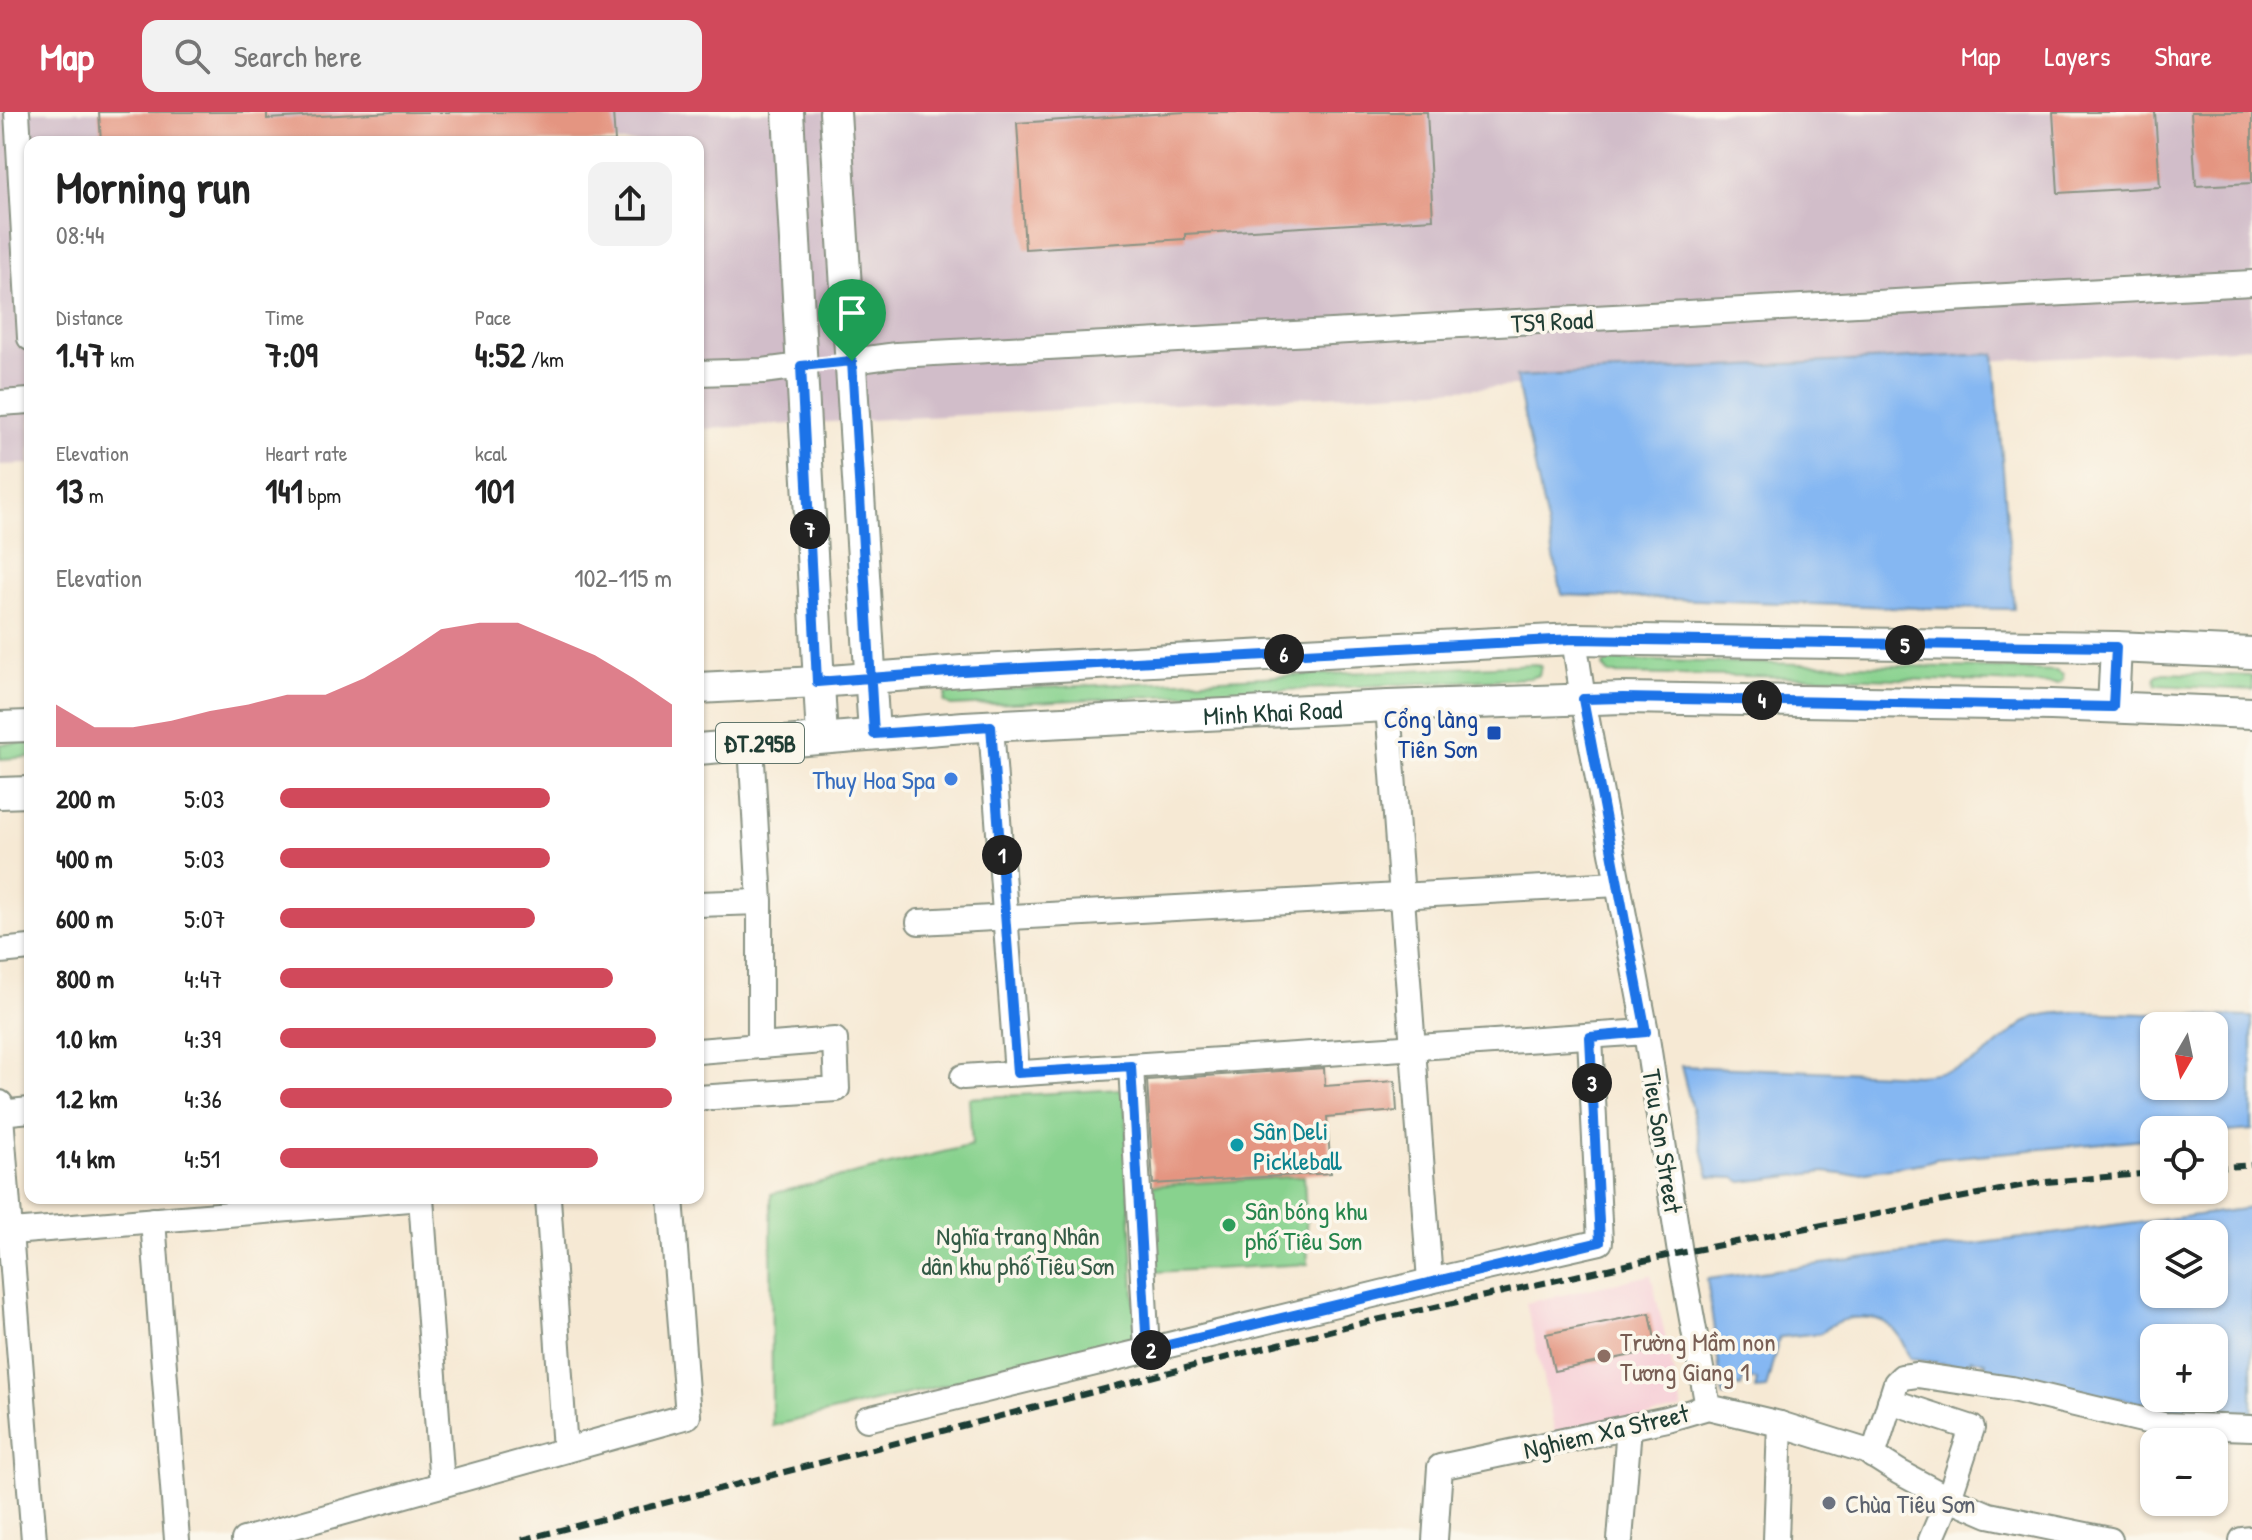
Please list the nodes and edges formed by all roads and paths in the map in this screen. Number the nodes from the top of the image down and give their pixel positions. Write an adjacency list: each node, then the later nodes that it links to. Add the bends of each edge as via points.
1 (17, 112): 4 (street)
2 (788, 112): 7 (main road)
3 (835, 112): 6 (main road)
4 (24, 234)
5 (2252, 283): 6 (street, TS9 Road)
6 (852, 361): 7 (main road); 14 (main road)
7 (801, 366): 8 (street); 15 (main road)
8 (704, 373)
9 (24, 401): 10 (street)
10 (0, 403)
11 (1574, 639): 12 (main road, ĐT.295B); 14 (main road, ĐT.295B); 17 (street, Tieu Son Street)
12 (2116, 647): 13 (main road, ĐT.295B); 19 (main road)
13 (2252, 653)
14 (872, 677): 15 (main road, ĐT.295B); 24 (main road)
15 (817, 682): 16 (main road, ĐT.295B); 25 (main road)
16 (704, 688)
17 (1583, 699): 18 (main road, Minh Khai Road / ĐT.295B); 19 (main road, Minh Khai Road / ĐT.295B); 30 (street, Tieu Son Street)
18 (1388, 706): 22 (main road, Minh Khai Road / ĐT.295B); 31 (street)
19 (2113, 707): 20 (main road, Minh Khai Road / ĐT.295B)
20 (2252, 713)
21 (24, 726): 23 (main road)
22 (991, 726): 24 (main road, Minh Khai Road / ĐT.295B); 34 (street)
23 (0, 727)
24 (874, 734): 25 (main road, Minh Khai Road / ĐT.295B)
25 (822, 738): 26 (main road, ĐT.295B)
26 (751, 744): 27 (main road, ĐT.295B); 32 (street)
27 (704, 748)
28 (24, 792): 29 (main road)
29 (0, 793)
30 (1618, 884): 31 (street); 38 (street, Tieu Son Street)
31 (1402, 897): 34 (street); 41 (street)
32 (760, 902): 33 (street); 40 (street)
33 (704, 904)
34 (1006, 917): 35 (street); 44 (street)
35 (919, 922)
36 (24, 949): 37 (street)
37 (0, 951)
38 (1646, 1032): 39 (street); 59 (street, Tieu Son Street)
39 (1590, 1037): 41 (street); 56 (street, via 1600,1242)
40 (760, 1046): 42 (street); 46 (street, via 835,1040 837,1089)
41 (1413, 1048): 43 (street); 56 (street)
42 (704, 1051)
43 (1131, 1066): 44 (street); 57 (street)
44 (1017, 1073): 45 (street)
45 (963, 1077)
46 (704, 1098)
47 (0, 1103): 49 (street)
48 (24, 1111): 49 (street)
49 (0, 1113): 55 (street)
50 (348, 1204): 54 (street)
51 (421, 1204): 66 (street)
52 (548, 1204): 64 (street)
53 (671, 1204): 64 (street, via 688,1416)
54 (153, 1220): 55 (street); 70 (street)
55 (5, 1232): 69 (street)
56 (1430, 1281): 57 (street)
57 (1147, 1350): 60 (street)
58 (1890, 1401): 63 (street, via 1899,1379 1924,1375 2012,1389 2163,1425); 65 (street); 67 (street, via 1972,1428)
59 (1708, 1407): 61 (street, Nghiem Xa Street); 62 (street, Nghiem Xa Street)
60 (867, 1419)
61 (1780, 1424): 65 (street, Nghiem Xa Street); 74 (street)
62 (1629, 1427): 72 (street, Nghiem Xa Street, via 1440,1467); 73 (street)
63 (2252, 1428)
64 (565, 1450): 66 (street)
65 (1873, 1456): 67 (street, Nghiem Xa Street)
66 (442, 1485): 71 (street)
67 (1949, 1498): 68 (street, Nghiem Xa Street); 75 (street)
68 (2044, 1534): 76 (street, Nghiem Xa Street)
69 (34, 1540)
70 (177, 1540)
71 (244, 1540)
72 (1435, 1540)
73 (1620, 1540)
74 (1776, 1540)
75 (1931, 1540)
76 (2110, 1540)

